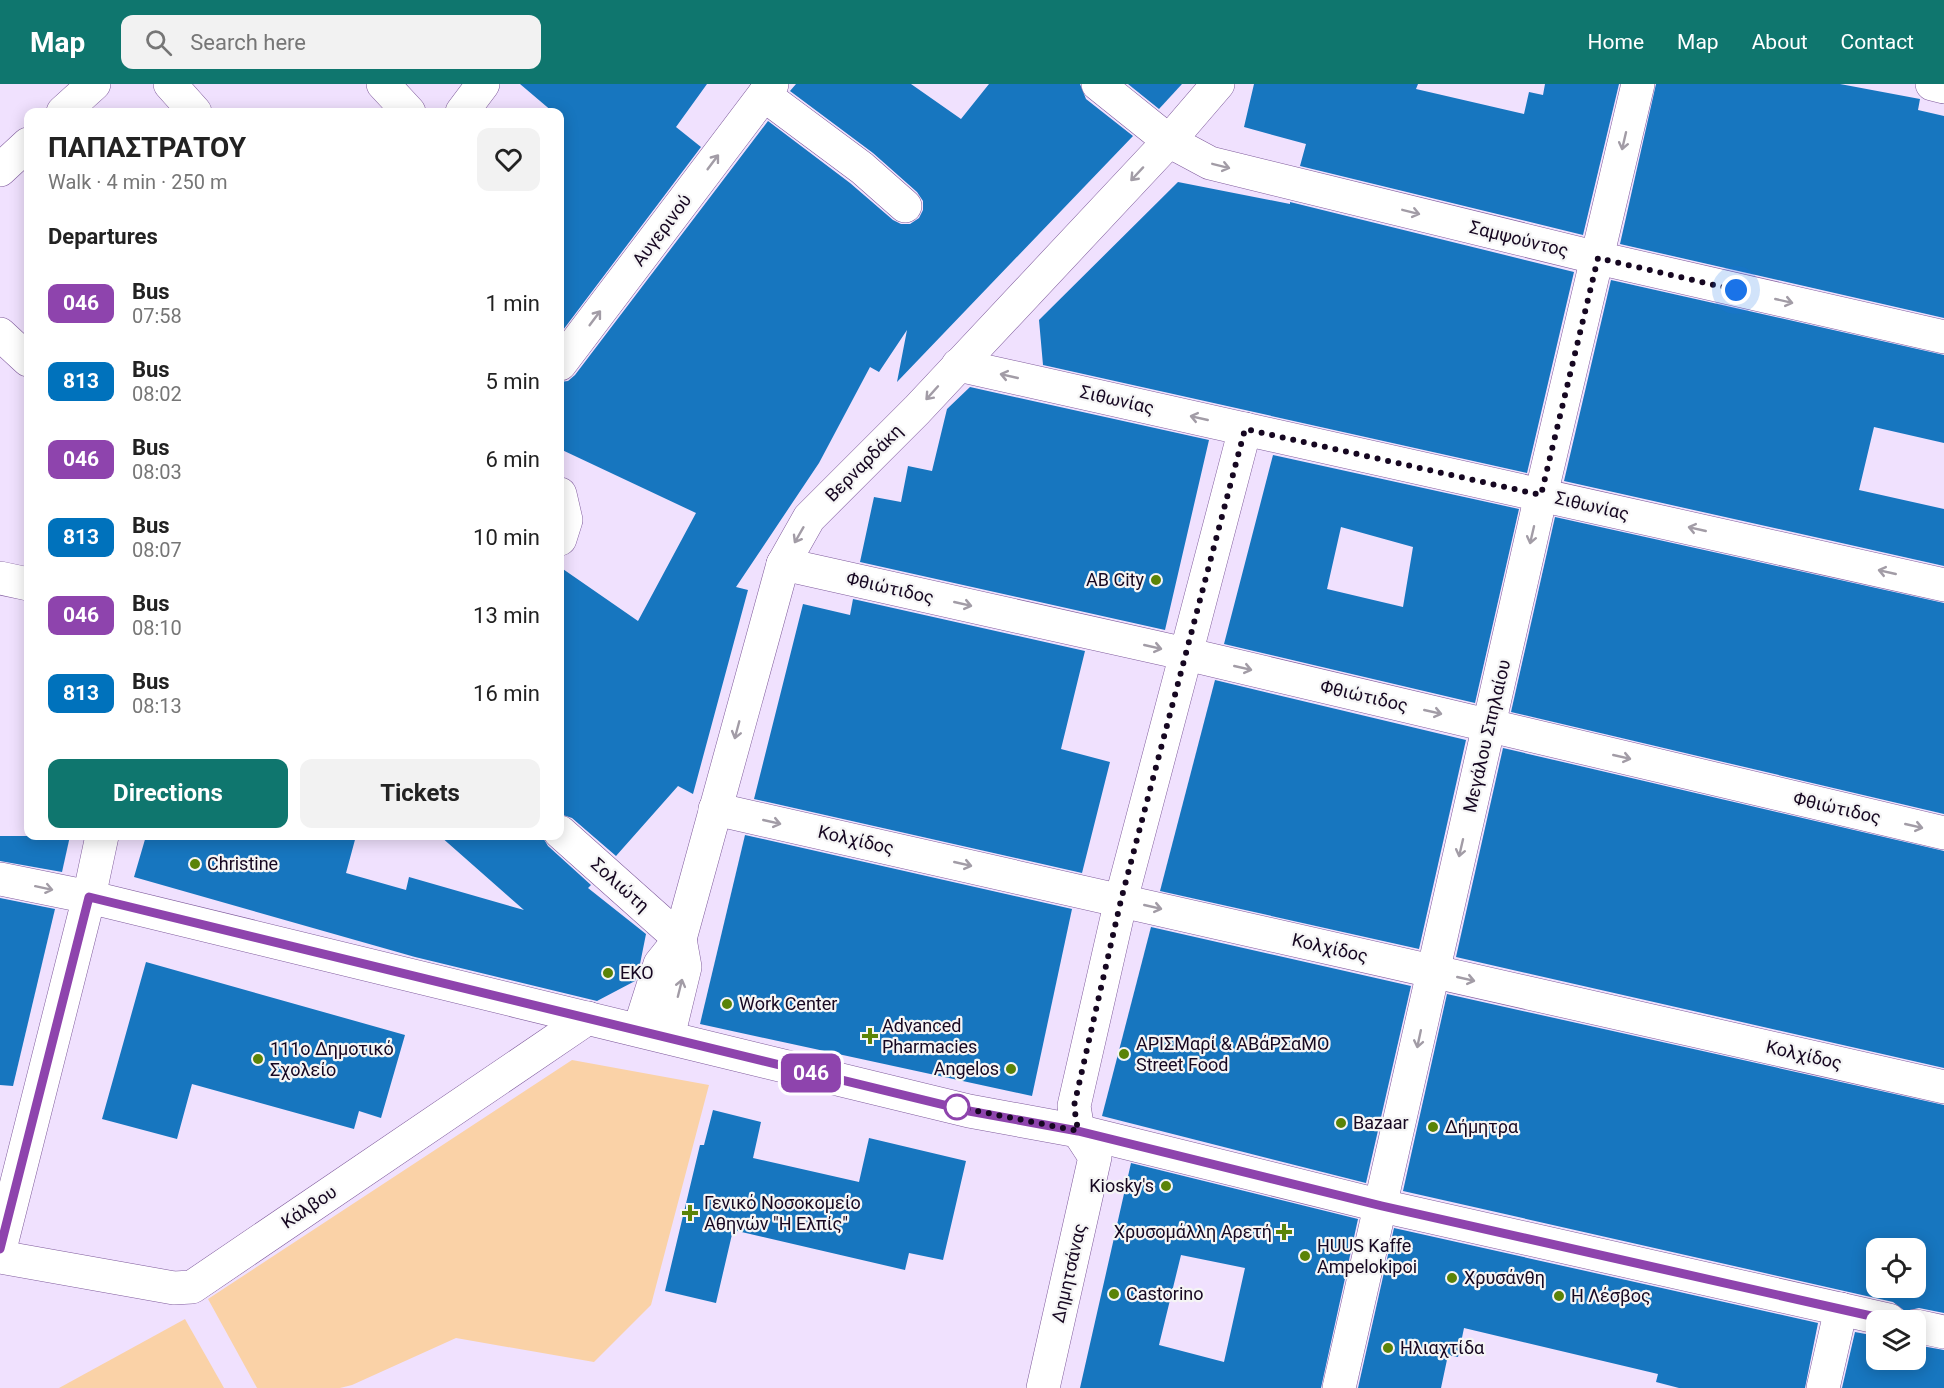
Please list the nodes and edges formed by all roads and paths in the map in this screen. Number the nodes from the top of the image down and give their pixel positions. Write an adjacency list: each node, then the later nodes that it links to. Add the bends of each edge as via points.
1 (94, 84): 11 (street)
2 (170, 84): 12 (street)
3 (383, 84): 13 (street)
4 (483, 84): 14 (street)
5 (1098, 84): 15 (street, Σαμψούντος)
6 (1218, 84): 15 (street, Βερναρδάκη)
7 (1638, 84): 19 (street, Μεγάλου Σπηλαίου, one-way to 19)
8 (1932, 84): 9 (street)
9 (1944, 87)
10 (768, 90): 18 (street, Αυγερινού); 21 (street, Αυγερινού, one-way to 10)
11 (67, 108)
12 (191, 108)
13 (405, 108)
14 (465, 108)
15 (1169, 141): 19 (street, Σαμψούντος, one-way to 19, via 1210,163); 22 (street, Βερναρδάκη, one-way to 22)
16 (24, 148): 17 (street)
17 (0, 170)
18 (905, 206)
19 (1598, 258): 20 (street, Σαμψούντος, one-way to 20); 24 (street, Μεγάλου Σπηλαίου)
20 (1944, 338)
21 (564, 359)
22 (958, 365): 23 (street, Σιθωνίας, one-way to 22); 27 (street, Βερναρδάκη, one-way to 27, via 809,518)
23 (1245, 429): 24 (street, Σιθωνίας); 31 (street, Δημητσάνας)
24 (1541, 495): 30 (street, Σιθωνίας, one-way to 24); 32 (street, Μεγάλου Σπηλαίου, one-way to 32)
25 (564, 512): 26 (street)
26 (564, 526)
27 (783, 564): 31 (street, Φθιώτιδος, one-way to 31); 33 (street, Βερναρδάκη, one-way to 33)
28 (0, 578): 29 (street)
29 (24, 583)
30 (1944, 585)
31 (1186, 654): 32 (street, Φθιώτιδος, one-way to 32); 39 (street, Δημητσάνας)
32 (1489, 726): 34 (street, Φθιώτιδος, one-way to 34); 41 (street, Μεγάλου Σπηλαίου, one-way to 41)
33 (715, 809): 39 (street, Κολχίδος, one-way to 39); 40 (street, Βερναρδάκη)
34 (1944, 833)
35 (564, 836): 40 (street, Σολιώτη)
36 (101, 840): 38 (street)
37 (0, 879): 38 (street, one-way to 38)
38 (89, 897): 42 (street); 47 (street)
39 (1121, 900): 41 (street, Κολχίδος, one-way to 41); 45 (street, Δημητσάνας, via 1074,1106)
40 (680, 939): 43 (street, Βερναρδάκη, via 660,964)
41 (1433, 971): 44 (street, Κολχίδος, one-way to 44); 46 (street, Μεγάλου Σπηλαίου, one-way to 46)
42 (588, 1018): 43 (street); 48 (street, Κάλβου, via 192,1287 174,1288)
43 (654, 1034): 45 (street, via 969,1111)
44 (1944, 1087)
45 (1078, 1131): 46 (street); 53 (street, Δημητσάνας, via 1095,1157)
46 (1382, 1206): 49 (street); 54 (street, Μεγάλου Σπηλαίου)
47 (0, 1249)
48 (0, 1257)
49 (1841, 1309): 50 (street); 55 (street)
50 (1866, 1315)
51 (1926, 1328): 52 (street)
52 (1944, 1332)
53 (1043, 1388)
54 (1339, 1388)
55 (1823, 1388)

